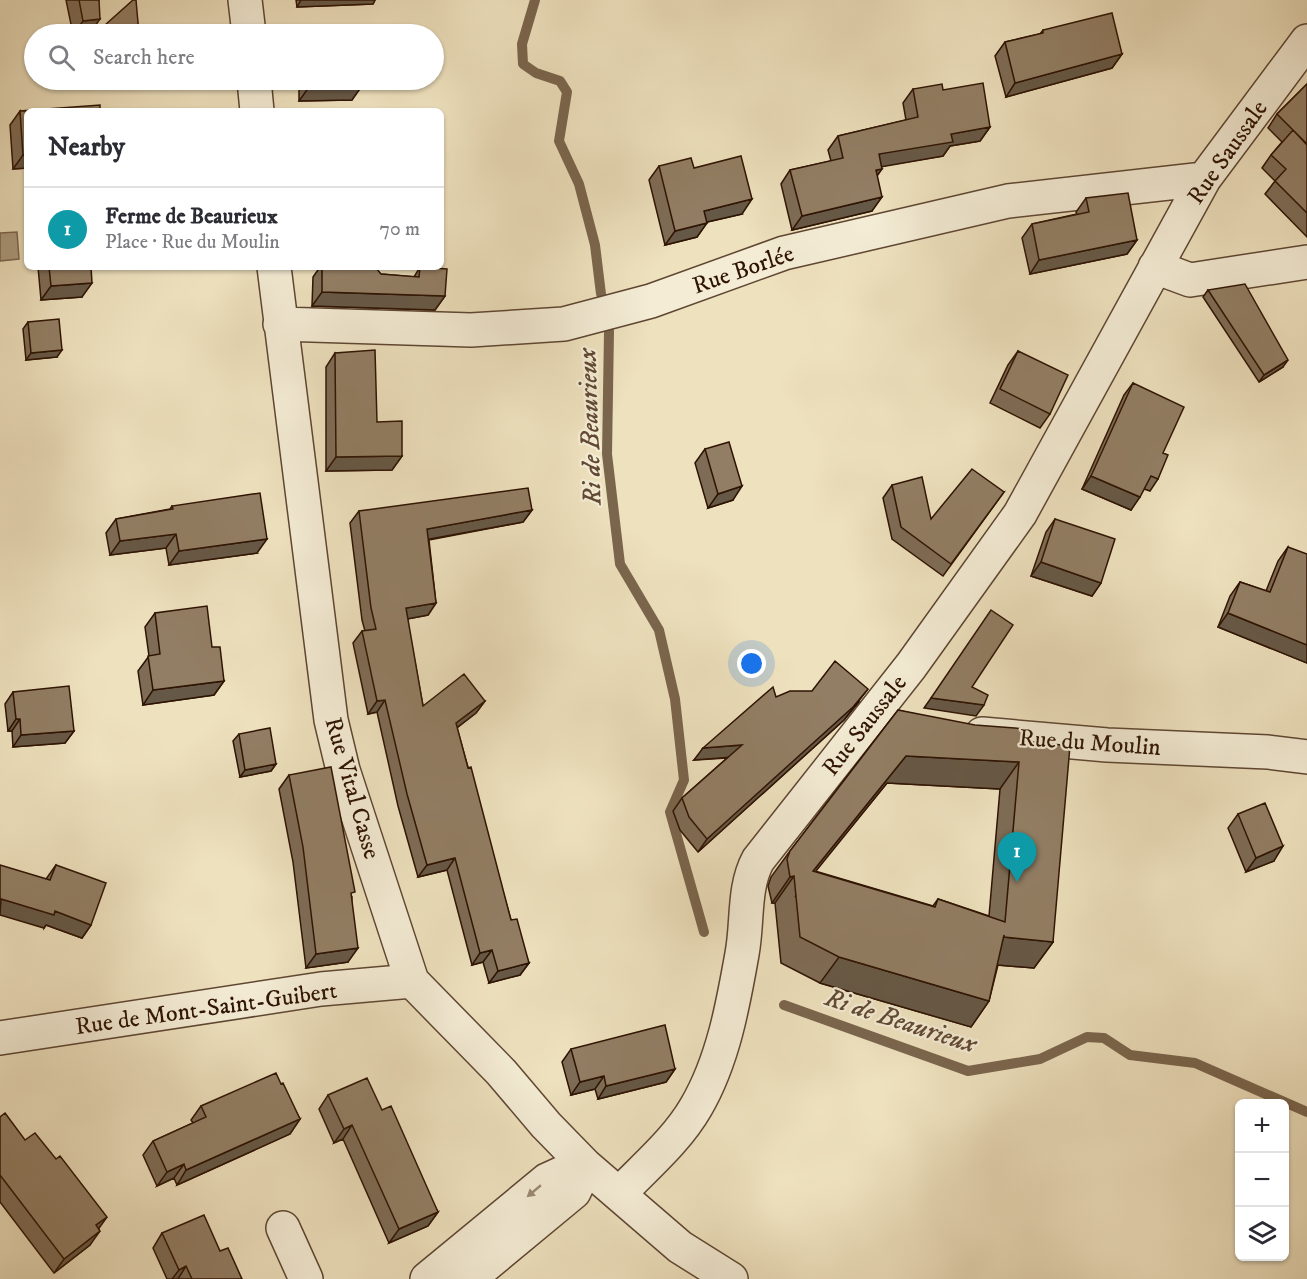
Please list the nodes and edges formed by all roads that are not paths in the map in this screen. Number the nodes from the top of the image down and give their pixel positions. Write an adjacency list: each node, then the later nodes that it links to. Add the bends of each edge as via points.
1 (245, 0): 2 (street)
2 (248, 24)
3 (1307, 41): 6 (street, Rue Saussale)
4 (255, 90): 5 (street)
5 (257, 108)
6 (1204, 179): 8 (street, Rue Saussale); 10 (street, Rue Borlée, via 1008,201 784,253 651,301 564,324 471,330)
7 (1307, 262): 8 (street, via 1190,280)
8 (1155, 267): 11 (street, Rue Saussale, via 1020,513)
9 (274, 270): 10 (street, Rue Vital Casse)
10 (280, 324): 15 (street, Rue Vital Casse, via 331,720 343,770)
11 (876, 712): 12 (street); 18 (street, Rue Saussale, via 749,876 737,986 715,1069 696,1108)
12 (906, 724)
13 (950, 731): 14 (street, Rue du Moulin)
14 (1307, 757)
15 (412, 981): 16 (street, Rue de Mont-Saint-Guibert, via 321,989); 17 (street, Rue Vital Casse)
16 (0, 1038)
17 (586, 1166): 18 (street, Rue Vital Casse); 21 (street, one-way to 21, via 548,1180); 22 (street, via 574,1192)
18 (620, 1193): 23 (street, Rue Vital Casse, via 680,1247)
19 (283, 1228): 20 (street)
20 (306, 1279)
21 (427, 1279)
22 (469, 1279)
23 (731, 1279)

